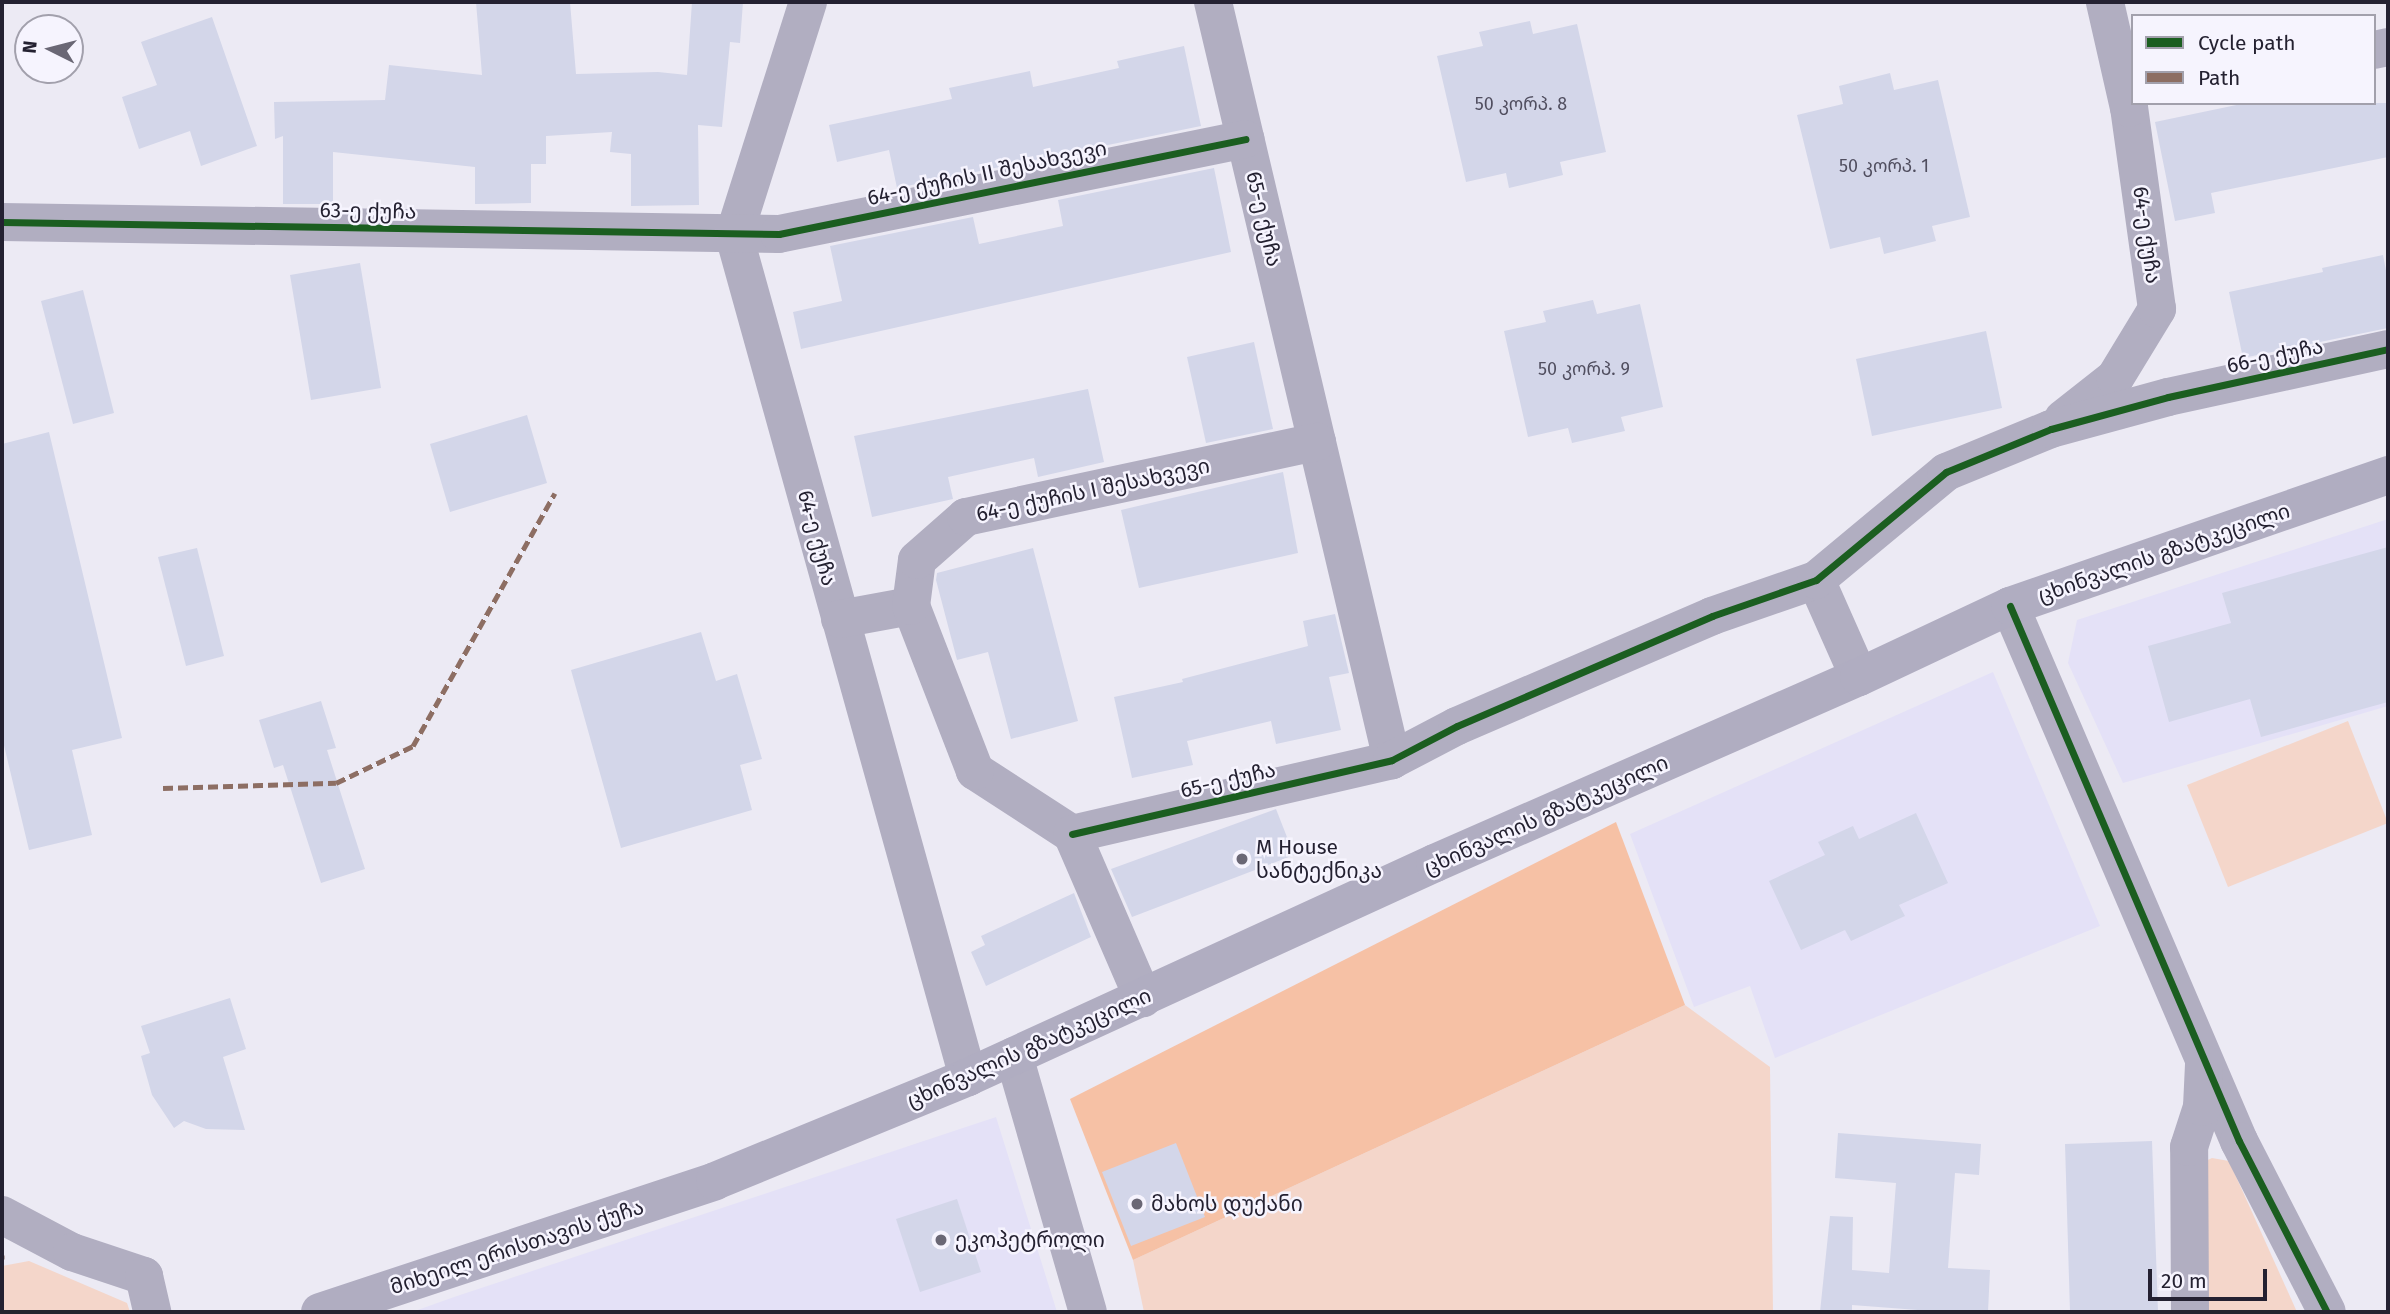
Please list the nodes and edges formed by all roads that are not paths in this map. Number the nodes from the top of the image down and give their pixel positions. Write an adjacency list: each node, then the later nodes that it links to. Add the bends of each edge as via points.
1 (808, 2): 8 (street)
2 (1213, 2): 6 (street, 65-ე ქუჩა)
3 (2105, 2): 4 (street, 64-ე ქუჩა)
4 (2131, 82)
5 (2139, 106): 10 (street, 64-ე ქუჩა, via 2157,309 2116,378)
6 (1245, 139): 8 (street, 64-ე ქუჩის II შესახვევი, via 779,234); 11 (street, 65-ე ქუჩა)
7 (2, 222): 8 (street, 63-ე ქუჩა)
8 (734, 235): 16 (street, 64-ე ქუჩა)
9 (2388, 349): 10 (street, 66-ე ქუჩა, via 2168,397)
10 (2051, 429): 13 (street, via 1946,472)
11 (1317, 442): 14 (street, 64-ე ქუჩის I შესახვევი, via 966,517 918,560); 18 (street, 65-ე ქუჩა)
12 (2388, 475): 15 (main road, ცხინვალის გზატკეცილი)
13 (1816, 580): 17 (street); 18 (street, via 1699,622 1457,726)
14 (911, 606): 16 (street); 19 (street, via 975,771)
15 (2010, 606): 17 (main road, ცხინვალის გზატკეცილი); 22 (street)
16 (840, 619): 23 (street, 64-ე ქუჩა)
17 (1859, 677): 20 (main road, ცხინვალის გზატკეცილი, via 1435,863)
18 (1392, 760): 19 (street, 65-ე ქუჩა)
19 (1072, 834): 20 (street)
20 (1143, 998): 21 (main road, ცხინვალის გზატკეცილი)
21 (1014, 1056): 23 (main road, ცხინვალის გზატკეცილი); 30 (street)
22 (2204, 1060): 24 (street); 25 (street, via 2202,1107)
23 (968, 1077): 26 (main road, ცხინვალის გზატკეცილი)
24 (2239, 1140): 25 (street, via 2217,1134); 32 (street)
25 (2189, 1147): 31 (street)
26 (715, 1181): 29 (main road, მიხეილ ერისთავის ქუჩა)
27 (2, 1215): 28 (street, via 72,1252 144,1276)
28 (152, 1312)
29 (320, 1312)
30 (1088, 1312)
31 (2190, 1312)
32 (2328, 1312)

